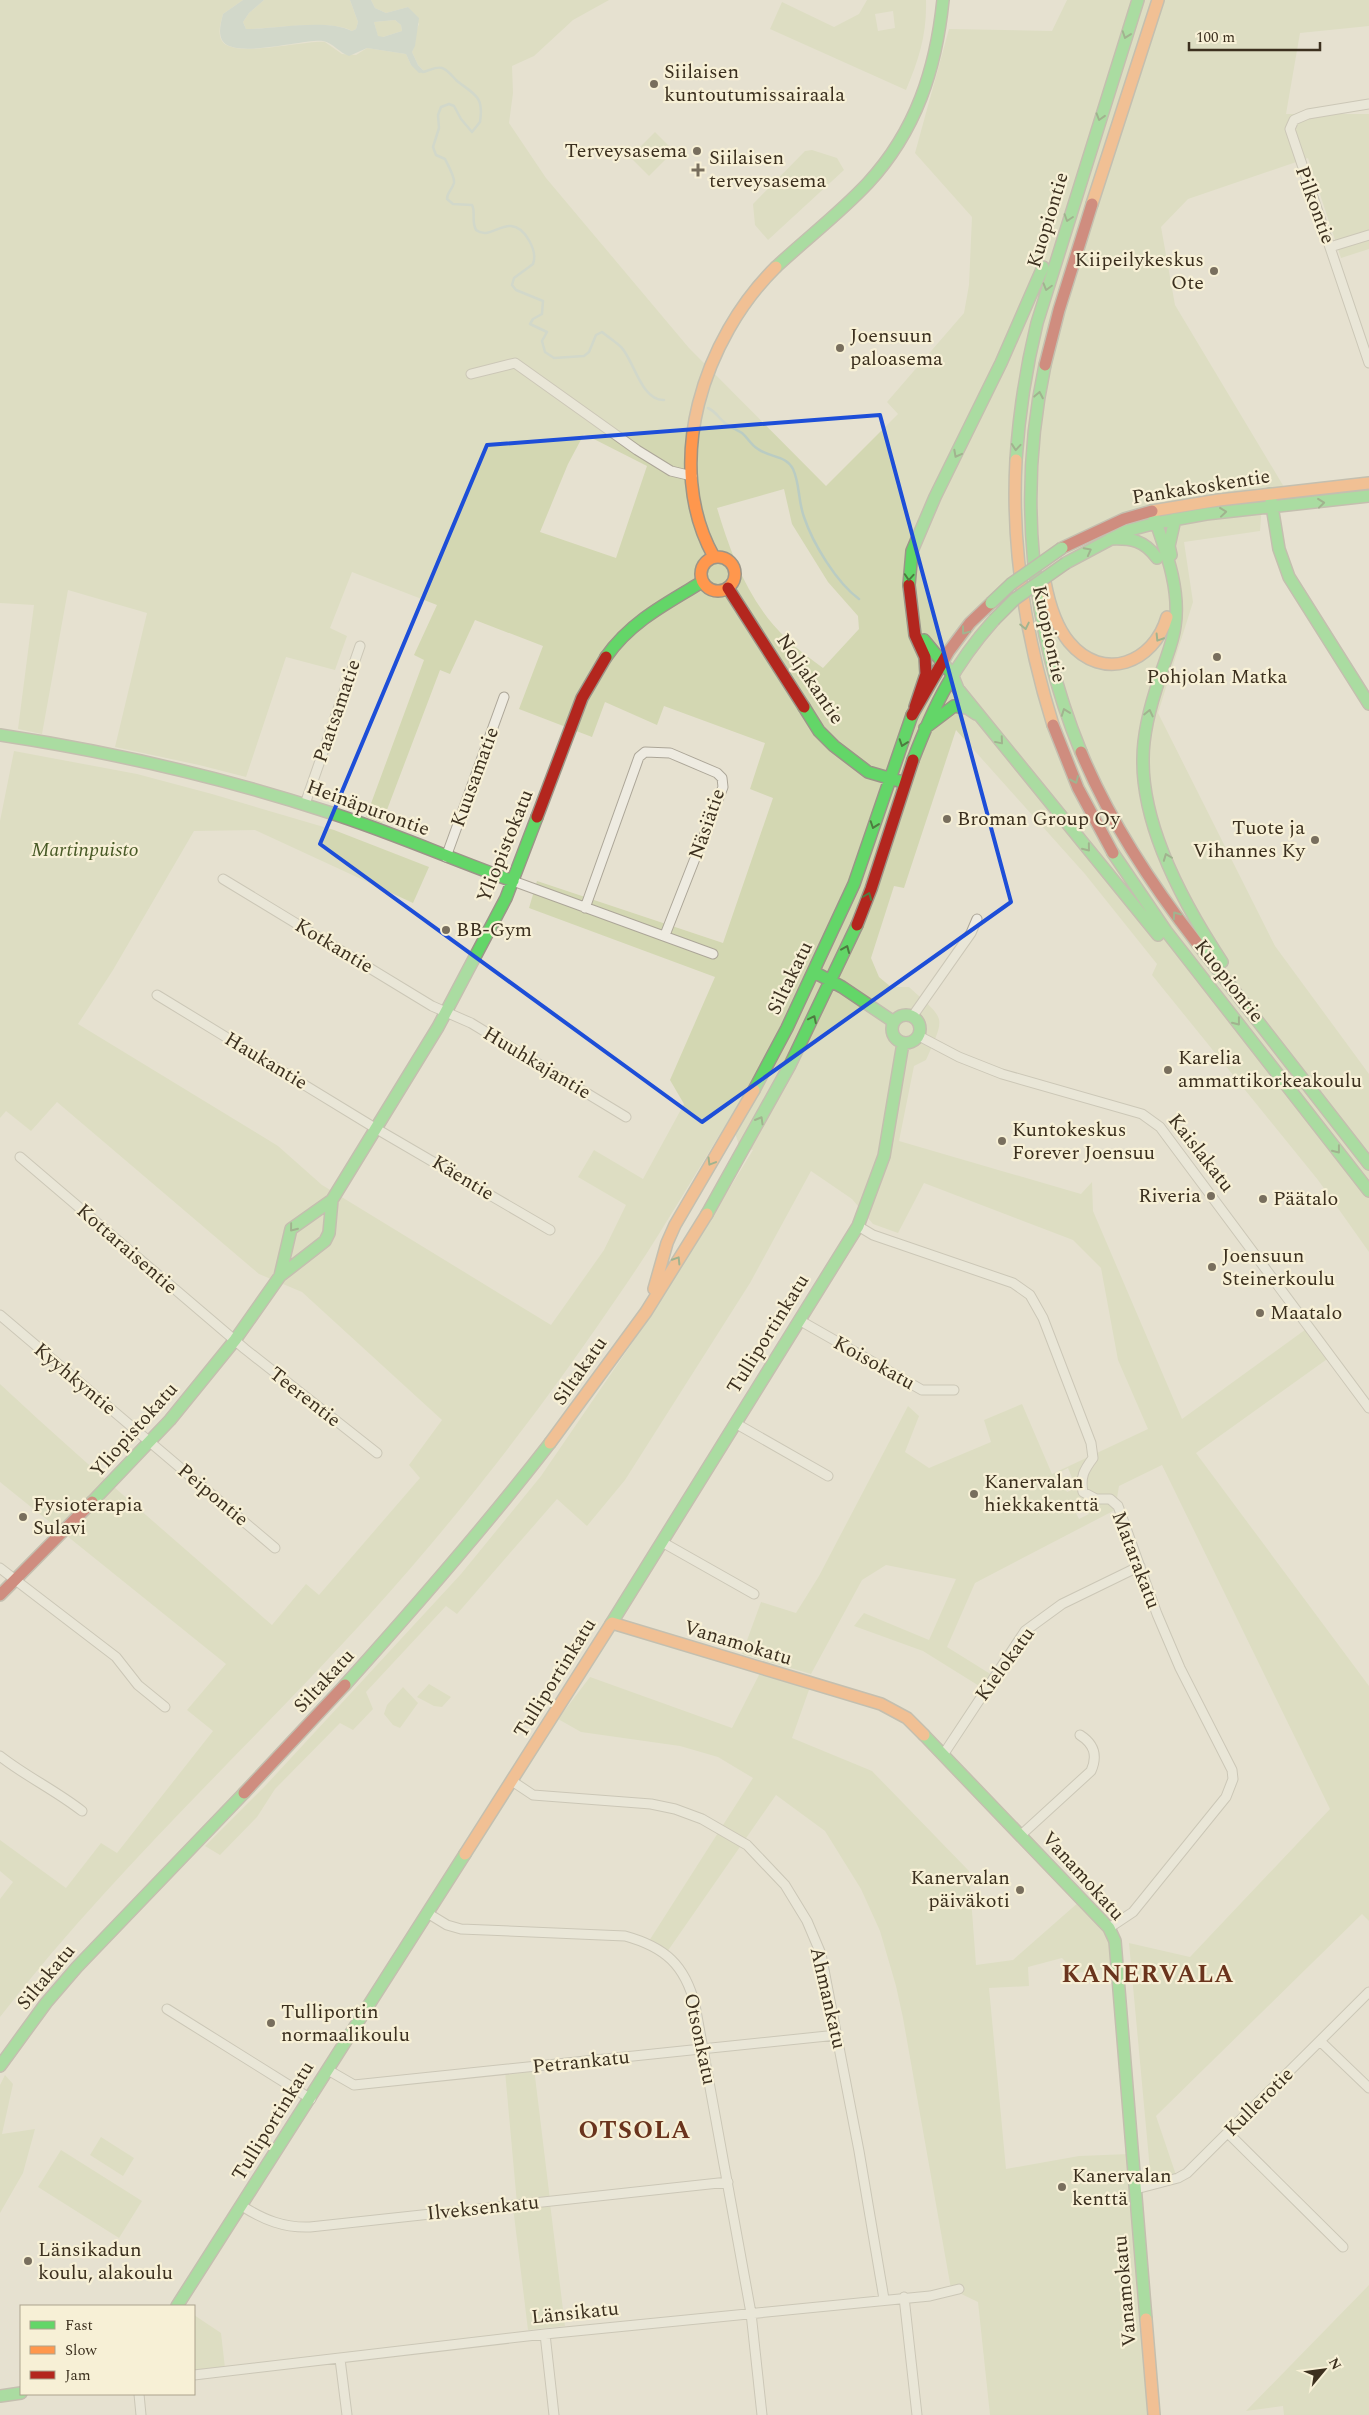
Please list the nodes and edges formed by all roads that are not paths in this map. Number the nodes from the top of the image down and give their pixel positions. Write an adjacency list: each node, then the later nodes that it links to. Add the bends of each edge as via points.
1 (943, 0): 10 (main road, via 936,55 928,82 896,149 858,193 766,277 726,329 705,376 699,401 692,444)
2 (1138, 0): 6 (main road, Kuopiontie, one-way to 6)
3 (1158, 0): 16 (main road, Kuopiontie, one-way to 3, via 1037,406 1056,320)
4 (1369, 104): 7 (street, Pilkontie, via 1308,114 1294,120 1290,129)
5 (1369, 235): 7 (street)
6 (1061, 241): 25 (main road, one-way to 25, via 1048,253 1001,363 919,532 912,551 908,592); 47 (main road, Kuopiontie, one-way to 47, via 1038,316 1027,366 1016,450 1014,531 1022,612 1047,711 1084,801 1134,884)
7 (1330, 247): 8 (street, Pilkontie)
8 (1369, 363)
9 (472, 374): 10 (street, via 515,362 657,463 671,471)
10 (692, 476): 20 (main road, via 698,520 705,543)
11 (1369, 483): 12 (main road, Pankakoskentie)
12 (1270, 494): 14 (main road); 15 (main road, Pankakoskentie)
13 (1369, 496): 14 (main road, Pankakoskentie, one-way to 13)
14 (1272, 508): 17 (main road, Pankakoskentie, one-way to 14); 30 (main road, via 1279,549 1289,577)
15 (1148, 512): 18 (main road); 27 (main road, Pankakoskentie, one-way to 27, bridge, via 1109,525 1062,548 1011,584 970,623)
16 (1029, 513): 21 (main road, one-way to 16, via 1167,590 1168,607 1161,638 1139,658 1119,664 1103,663 1086,657 1070,644 1057,623 1047,595 1040,530); 52 (main road, Kuopiontie, one-way to 16, via 1147,875 1100,795 1063,707 1051,667 1039,609)
17 (1175, 519): 18 (main road, Pankakoskentie); 22 (main road, via 1170,546 1174,567)
18 (1152, 524): 19 (main road, Pankakoskentie); 21 (main road); 22 (main road)
19 (1110, 539): 21 (main road, via 1140,541 1149,546); 28 (main road, Pankakoskentie, one-way to 19, bridge, via 972,644 1015,599 1066,563)
20 (714, 557): 23 (main road, via 708,559 701,569); 24 (main road, via 725,558 734,566 735,578)
21 (1157, 558)
22 (1172, 577): 52 (main road, one-way to 22, via 1254,1004 1220,959 1174,875 1147,800 1143,761 1148,714 1176,618)
23 (702, 582): 24 (main road, via 717,591); 40 (main road, Yliopistokatu, via 661,605 628,631 602,662 582,698)
24 (728, 588): 35 (main road, Noljakantie, via 819,731 868,772)
25 (914, 623): 27 (main road, via 926,645); 31 (main road, via 915,635 925,657 926,674)
26 (360, 646): 37 (street, Paatsamatie)
27 (943, 662): 28 (main road); 31 (main road, Siltakatu)
28 (952, 674): 32 (main road, via 958,689); 33 (main road, Siltakatu)
29 (504, 697): 38 (street, Kuusamatie)
30 (1369, 704)
31 (915, 708): 35 (main road, Siltakatu, one-way to 35)
32 (981, 718): 33 (main road, via 959,705 949,707); 47 (main road, one-way to 47, via 1187,971)
33 (925, 728): 36 (main road, Siltakatu)
34 (0, 735): 37 (main road, Heinäpurontie, via 148,761)
35 (890, 779): 36 (main road, Noljakantie); 45 (main road, Siltakatu, one-way to 45, via 854,884)
36 (906, 783): 46 (main road, Siltakatu, one-way to 36, via 875,877)
37 (305, 804): 38 (main road, Heinäpurontie)
38 (446, 856): 40 (main road, Heinäpurontie)
39 (223, 879): 49 (street, Kotkantie)
40 (513, 881): 41 (street, Heinäpurontie); 49 (main road, Yliopistokatu)
41 (585, 908): 43 (street, Heinäpurontie); 43 (street, Näsiätie, via 639,757 645,752 670,753 716,773 722,778 722,787)
42 (977, 919): 50 (street, via 971,933)
43 (665, 935): 44 (street, Heinäpurontie)
44 (714, 954)
45 (814, 972): 46 (main road); 64 (main road, Siltakatu, one-way to 64, via 748,1101 666,1243)
46 (832, 982): 51 (main road); 64 (main road, Siltakatu, one-way to 46, via 709,1211 768,1107)
47 (1207, 983): 59 (main road, Kuopiontie, one-way to 59)
48 (157, 995): 56 (street, Haukantie)
49 (446, 1012): 55 (street, Huuhkajantie, via 471,1023); 56 (main road, Yliopistokatu)
50 (912, 1017): 51 (main road, via 901,1016); 53 (main road, via 919,1024)
51 (894, 1022): 54 (main road, via 894,1037)
52 (1258, 1023): 58 (main road, Kuopiontie)
53 (918, 1036): 54 (main road, via 912,1042); 69 (street, Kaislakatu, via 1002,1074 1151,1119)
54 (903, 1043): 61 (main road, Tulliportinkatu, via 884,1156)
55 (626, 1117)
56 (375, 1128): 60 (main road, Yliopistokatu); 62 (street, Käentie)
57 (20, 1157): 67 (street, Kottaraisentie)
58 (1369, 1164)
59 (1369, 1191)
60 (332, 1200): 63 (main road, Yliopistokatu, one-way to 63, via 291,1228); 63 (main road, Yliopistokatu, via 329,1233 325,1241)
61 (858, 1226): 66 (main road, Tulliportinkatu); 76 (street, Matarakatu, via 873,1235 1013,1283 1030,1295 1043,1318 1091,1443 1093,1458 1082,1472 1083,1492 1096,1499 1110,1499 1118,1506)
62 (550, 1230)
63 (280, 1276): 67 (main road, Yliopistokatu)
64 (651, 1302): 96 (main road, Siltakatu, via 583,1401 465,1552 364,1666 77,1967)
65 (0, 1315): 71 (street, Kyyhkyntie)
66 (799, 1320): 68 (street, Koisokatu, via 922,1390); 70 (main road, Tulliportinkatu)
67 (235, 1340): 71 (main road, Yliopistokatu); 72 (street, Teerentie)
68 (954, 1390)
69 (1369, 1408)
70 (735, 1423): 73 (street); 74 (main road, Tulliportinkatu)
71 (150, 1443): 75 (street, Peipontie); 78 (main road, Yliopistokatu)
72 (377, 1452)
73 (828, 1476)
74 (662, 1542): 79 (street); 81 (main road, Tulliportinkatu)
75 (275, 1548)
76 (1140, 1566): 84 (street, Kielokatu, via 1062,1604 1025,1631); 90 (street, Matarakatu, via 1180,1668 1232,1770 1233,1779 1226,1796 1133,1912)
77 (0, 1568): 78 (street)
78 (15, 1579): 80 (main road, Yliopistokatu); 82 (street, via 116,1656 138,1685)
79 (754, 1594)
80 (0, 1595)
81 (612, 1623): 84 (main road, Vanamokatu, via 881,1704 907,1718); 86 (main road, Tulliportinkatu)
82 (165, 1707)
83 (1080, 1735): 88 (street, via 1094,1751 1096,1761 1091,1770)
84 (943, 1755): 88 (main road, Vanamokatu)
85 (0, 1756): 87 (street)
86 (512, 1781): 89 (main road, Tulliportinkatu); 93 (street, Ahmankatu, via 533,1794 675,1809 702,1819 747,1846 786,1885 807,1920 821,1954)
87 (82, 1811)
88 (1021, 1835): 90 (main road, Vanamokatu)
89 (429, 1914): 95 (street, Otsonkatu, via 461,1929 625,1936 662,1950 678,1966 690,1986); 97 (main road, Tulliportinkatu)
90 (1109, 1928): 102 (main road, Vanamokatu, via 1116,1950)
91 (1369, 1992): 94 (street, Kullerotie)
92 (167, 2009): 99 (street)
93 (837, 2035): 95 (street, Petrankatu); 107 (street, Ahmankatu)
94 (1320, 2040): 98 (street); 100 (street, Kullerotie)
95 (703, 2050): 97 (street, Petrankatu, via 354,2085); 101 (street, Otsonkatu)
96 (0, 2066)
97 (328, 2070): 99 (main road, Tulliportinkatu)
98 (1369, 2088)
99 (310, 2098): 103 (main road, Tulliportinkatu)
100 (1228, 2133): 102 (street, Kullerotie, via 1187,2173); 104 (street)
101 (728, 2182): 103 (street, Ilveksenkatu, via 292,2228); 109 (street, Otsonkatu)
102 (1136, 2189): 121 (main road, Vanamokatu)
103 (242, 2206): 108 (main road, Tulliportinkatu)
104 (1343, 2246)
105 (959, 2289): 106 (street, Länsikatu)
106 (904, 2297): 107 (street, Länsikatu); 120 (street)
107 (884, 2299): 109 (street, Länsikatu)
108 (178, 2305)
109 (751, 2313): 110 (street, Länsikatu); 119 (street, Otsonkatu)
110 (545, 2334): 111 (street, Länsikatu); 118 (street)
111 (340, 2359): 112 (street, Länsikatu); 117 (street)
112 (195, 2375)
113 (20, 2393): 115 (main road)
114 (139, 2395): 116 (street)
115 (0, 2396)
116 (141, 2415)
117 (347, 2415)
118 (554, 2415)
119 (762, 2415)
120 (917, 2415)
121 (1154, 2415)

